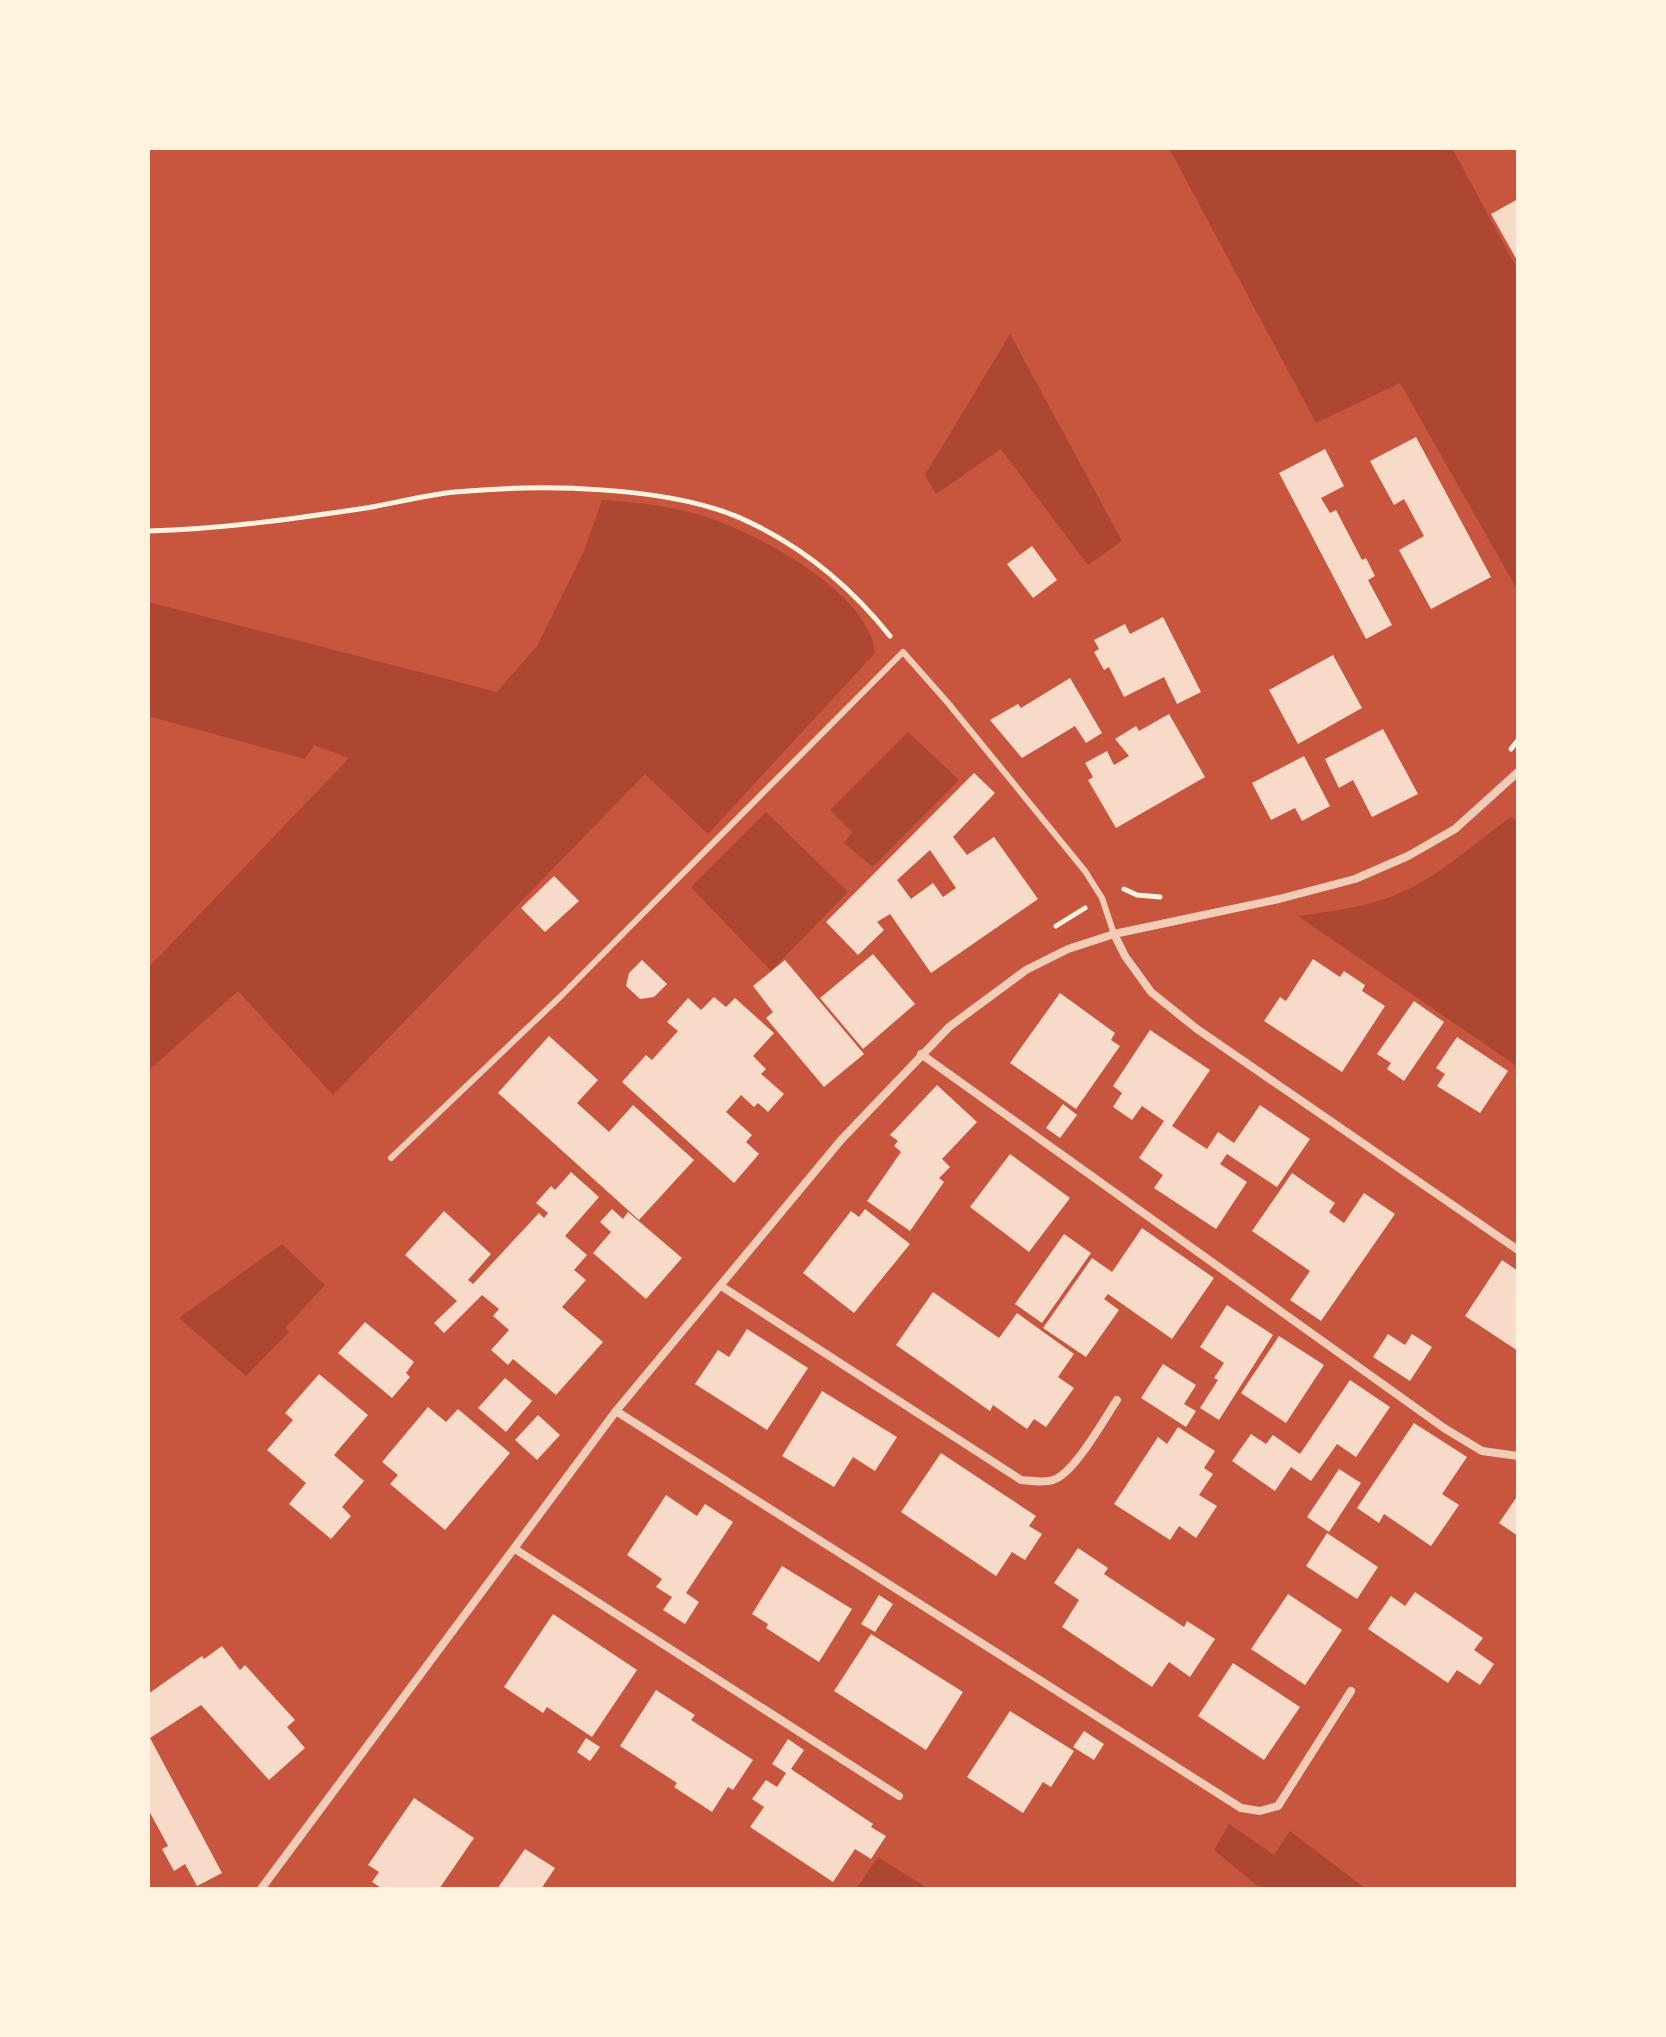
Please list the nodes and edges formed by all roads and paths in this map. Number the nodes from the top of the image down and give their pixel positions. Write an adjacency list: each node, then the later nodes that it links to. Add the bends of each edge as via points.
1 (148, 531): 2 (path, via 276,521 454,492 602,490 661,497 747,521 794,547 831,573)
2 (903, 652): 7 (lane, via 1025,795); 11 (lane, via 573,984)
3 (1518, 740): 4 (path)
4 (1501, 759)
5 (1518, 772): 9 (street, via 1455,829 1355,879)
6 (1163, 897): 7 (path, via 1137,895 1119,886)
7 (1102, 898): 8 (path); 9 (lane)
8 (1048, 931)
9 (1114, 934): 10 (street, via 1026,970); 12 (street, via 1151,992 1197,1029)
10 (921, 1054): 13 (street, via 841,1140); 16 (street, via 1444,1428 1482,1451)
11 (391, 1158)
12 (1518, 1250)
13 (721, 1286): 14 (street, via 1021,1480 1057,1479 1072,1466); 15 (street)
14 (1117, 1400)
15 (616, 1411): 17 (street); 18 (street, via 1241,1808 1260,1811 1278,1806)
16 (1518, 1456)
17 (515, 1549): 19 (street); 20 (street)
18 (1351, 1691)
19 (899, 1796)
20 (261, 1889)

